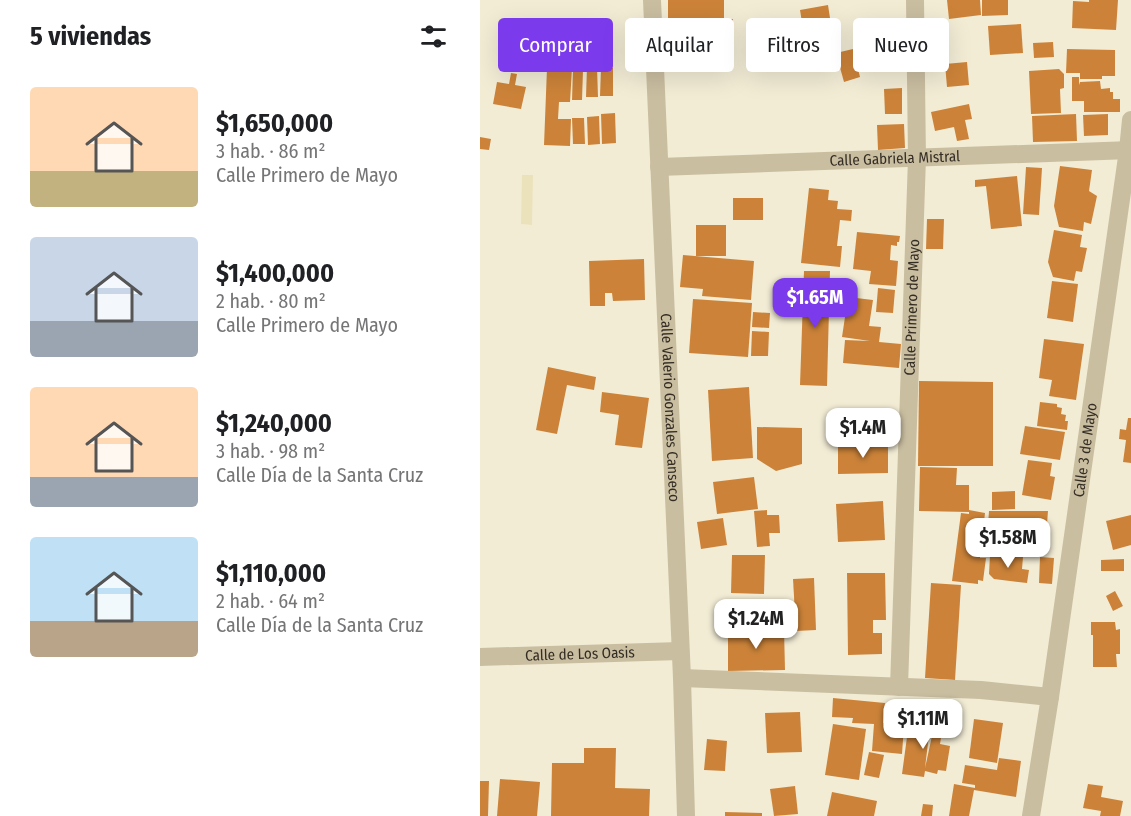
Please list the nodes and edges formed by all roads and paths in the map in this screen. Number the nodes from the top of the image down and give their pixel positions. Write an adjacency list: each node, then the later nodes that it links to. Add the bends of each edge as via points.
1 (652, 0): 6 (street, Calle Valerio Gonzales Canseco)
2 (915, 0): 5 (street, Calle Primero de Mayo)
3 (1131, 120): 4 (street, Calle 3 de Mayo)
4 (1129, 150): 5 (street, Calle Gabriela Mistral); 11 (street, Calle 3 de Mayo)
5 (918, 158): 6 (street, Calle Gabriela Mistral); 10 (street, Calle Primero de Mayo)
6 (659, 167): 7 (street, Calle Valerio Gonzales Canseco)
7 (680, 651): 8 (street, Calle de Los Oasis); 9 (street, Calle Valerio Gonzales Canseco)
8 (480, 657)
9 (682, 678): 10 (street); 12 (street, Calle Valerio Gonzales Canseco)
10 (899, 687): 11 (street)
11 (1050, 697): 13 (street, Calle 3 de Mayo)
12 (686, 816)
13 (1031, 816)

